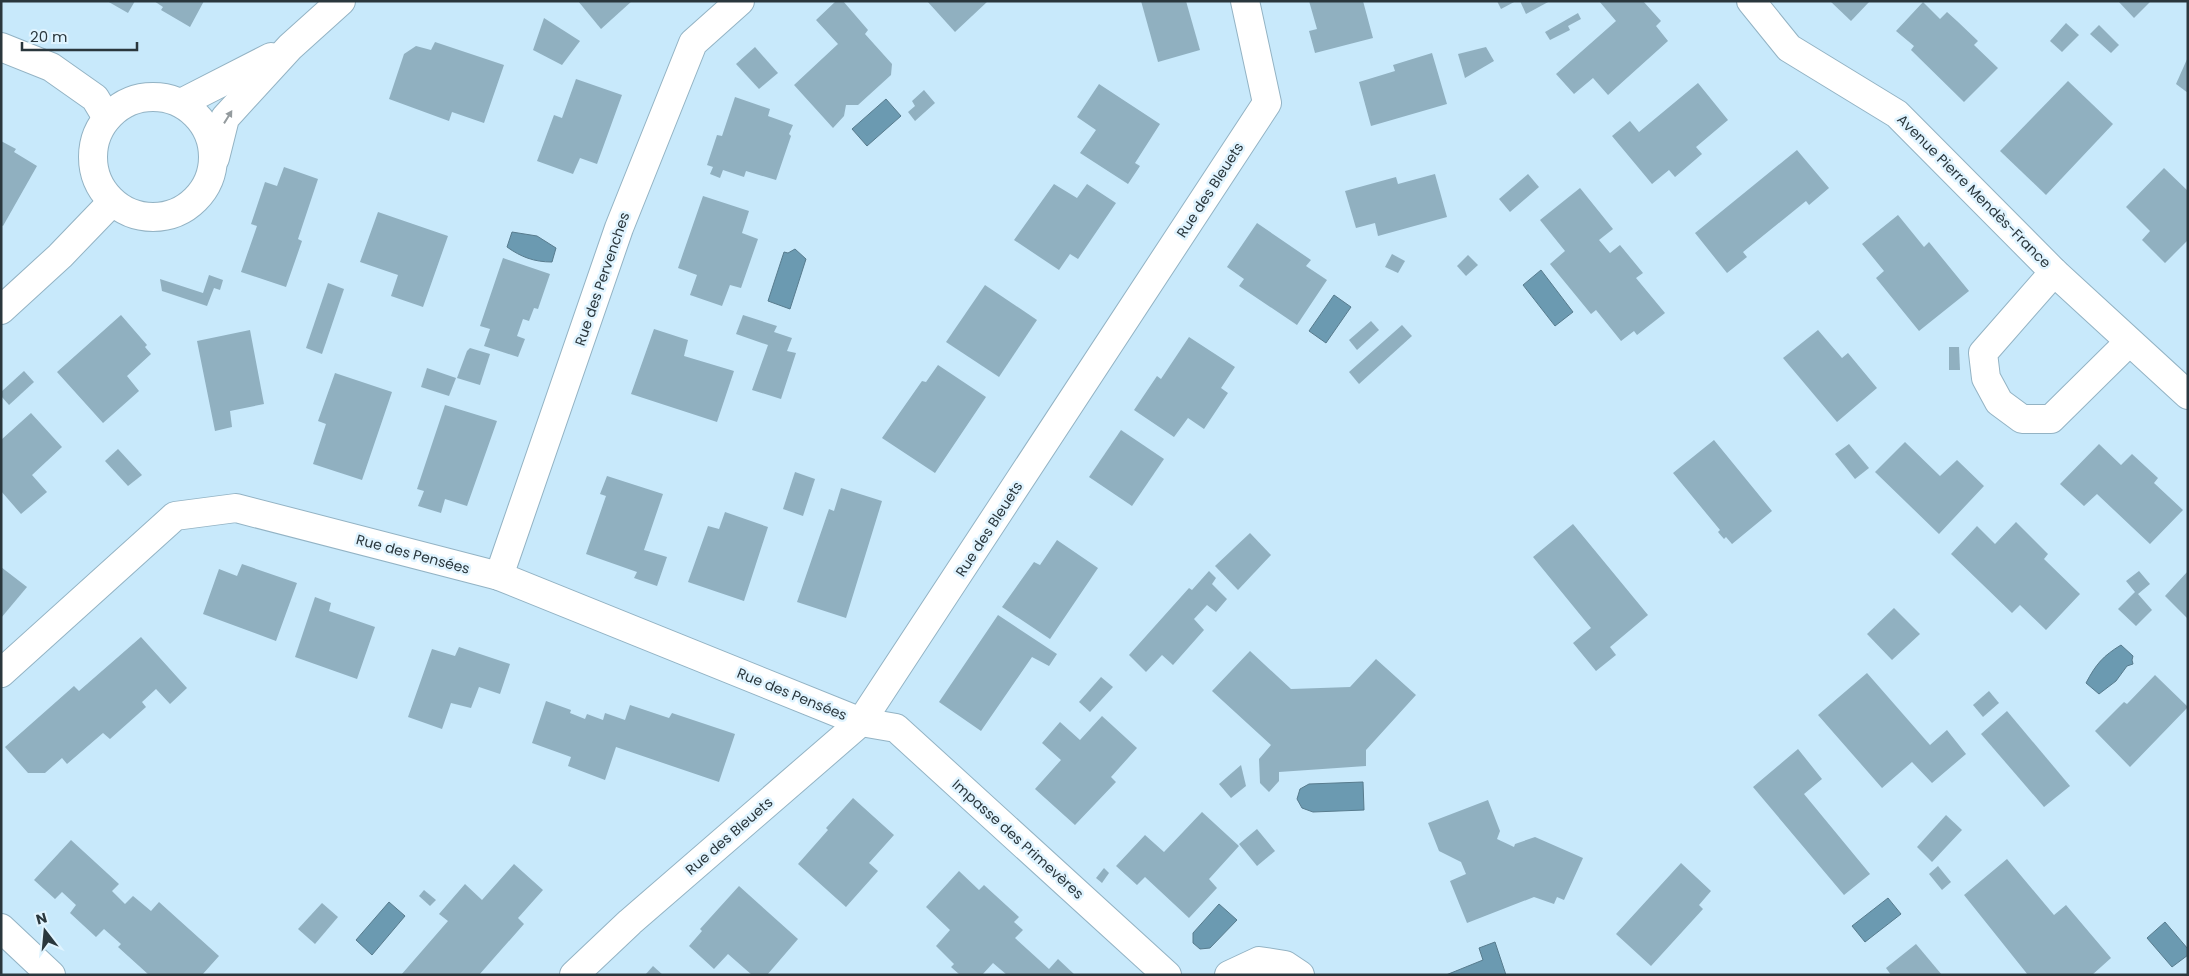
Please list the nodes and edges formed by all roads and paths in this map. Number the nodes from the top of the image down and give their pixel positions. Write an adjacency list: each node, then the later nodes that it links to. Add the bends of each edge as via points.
1 (341, 1): 6 (street)
2 (740, 1): 15 (street, Rue des Pervenches, via 693,44 619,228)
3 (1244, 1): 17 (street, Rue des Bleuets, via 1267,103)
4 (1751, 1): 11 (street, Avenue Pierre Mendès-France, via 1789,48 1897,114)
5 (1, 47): 8 (street, via 51,67 95,98)
6 (290, 47): 7 (street); 9 (street, one-way to 6, via 225,118)
7 (181, 103): 8 (street, via 155,96 128,102); 9 (street, via 202,121 212,141)
8 (107, 118): 10 (street, via 96,138 92,161 98,183)
9 (214, 163): 10 (street, via 208,185 199,197 175,214 153,218 131,214)
10 (112, 202): 12 (street)
11 (2054, 272): 13 (street, Avenue Pierre Mendès-France); 13 (street, via 1983,352 1986,378 1999,402 2022,419 2051,419)
12 (1, 310)
13 (2129, 342): 14 (street, Avenue Pierre Mendès-France)
14 (2188, 395)
15 (499, 576): 16 (street, Rue des Pensées, via 236,508 175,516); 17 (street, Rue des Pensées)
16 (1, 673)
17 (861, 722): 20 (street, Rue des Bleuets, via 630,922); 21 (street, Impasse des Primevères, via 896,728)
18 (1, 928): 19 (street)
19 (51, 975)
20 (574, 975)
21 (1167, 975)
22 (1229, 975): 23 (street, via 1258,961 1285,965)
23 (1300, 975)

